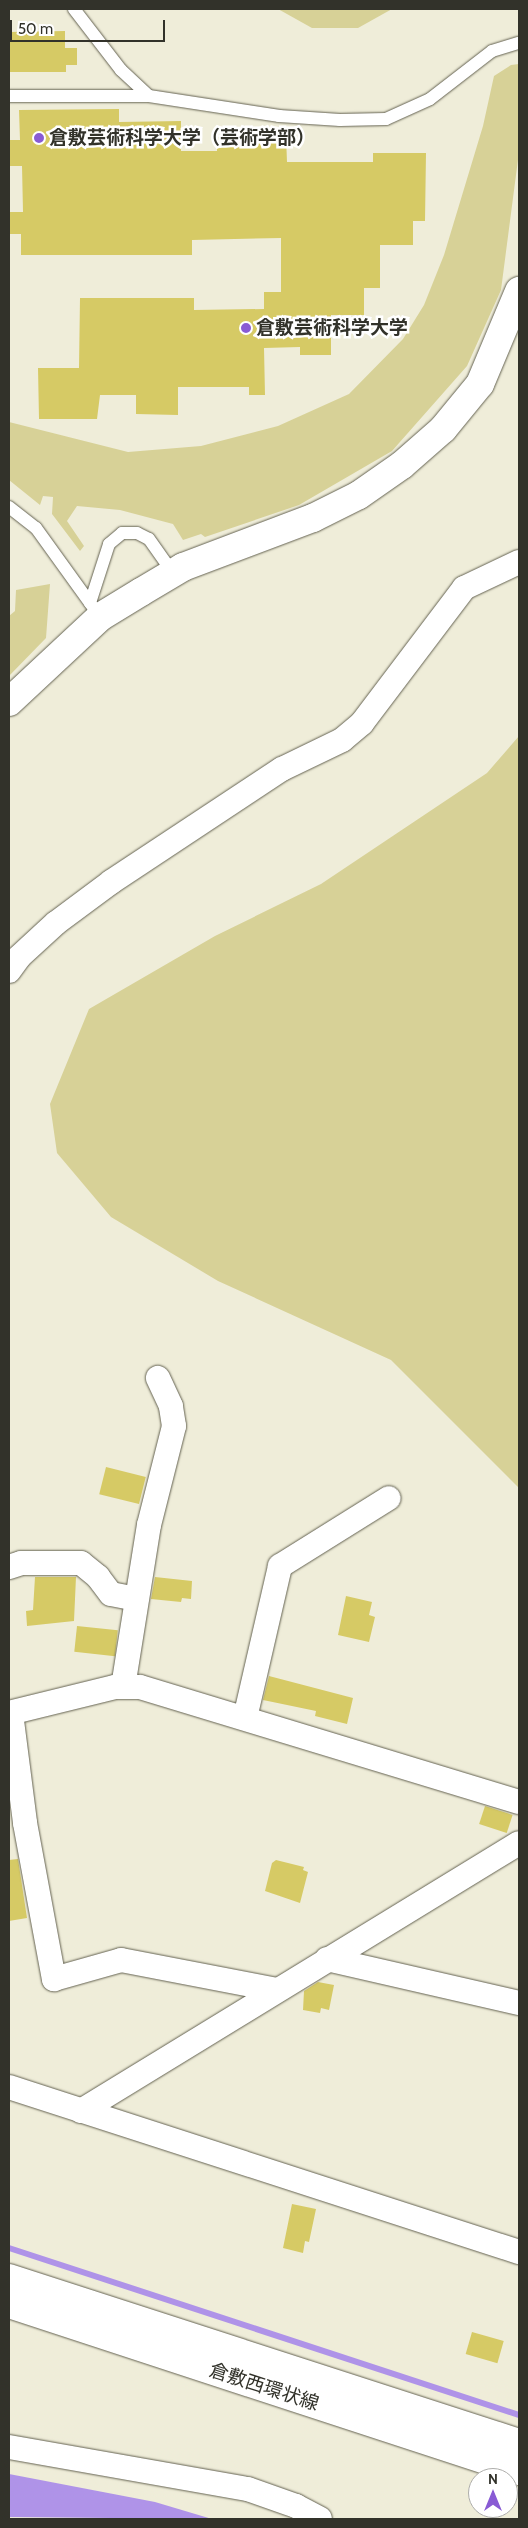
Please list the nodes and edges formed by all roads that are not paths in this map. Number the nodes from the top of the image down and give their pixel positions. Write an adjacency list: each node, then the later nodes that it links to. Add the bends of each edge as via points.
1 (74, 9): 4 (lane, via 121,70)
2 (519, 43): 4 (lane, via 492,51 430,99 386,119 279,116)
3 (9, 96): 4 (lane)
4 (149, 96)
5 (519, 291): 8 (main road, via 480,384 443,429 402,465 359,495 321,514)
6 (9, 506): 9 (lane, via 36,528)
7 (519, 562): 11 (street, via 464,588 362,723 342,740 282,768 111,882 56,922)
8 (173, 573): 9 (main road); 9 (lane, via 148,539 137,533 122,533 109,544)
9 (95, 610): 10 (main road)
10 (9, 702)
11 (9, 971)
12 (158, 1378): 15 (street, via 171,1406 174,1426 148,1525)
13 (389, 1498): 18 (street, via 280,1566)
14 (9, 1566): 15 (street, via 81,1564 98,1577 111,1594)
15 (137, 1599): 16 (street)
16 (123, 1686): 17 (street); 18 (street, via 140,1687)
17 (10, 1713): 22 (street, via 24,1823 54,1979 121,1960)
18 (245, 1718): 19 (street)
19 (519, 1802)
20 (519, 1843): 21 (street)
21 (327, 1959): 22 (street); 23 (street)
22 (277, 1990): 25 (street)
23 (519, 2004)
24 (9, 2087): 25 (street)
25 (81, 2111): 26 (street)
26 (519, 2252)
27 (9, 2278): 29 (main road, 倉敷西環状線)
28 (9, 2304): 31 (main road, 倉敷西環状線)
29 (519, 2443)
30 (9, 2448): 32 (street, via 248,2489 296,2506)
31 (519, 2471)
32 (320, 2519)

